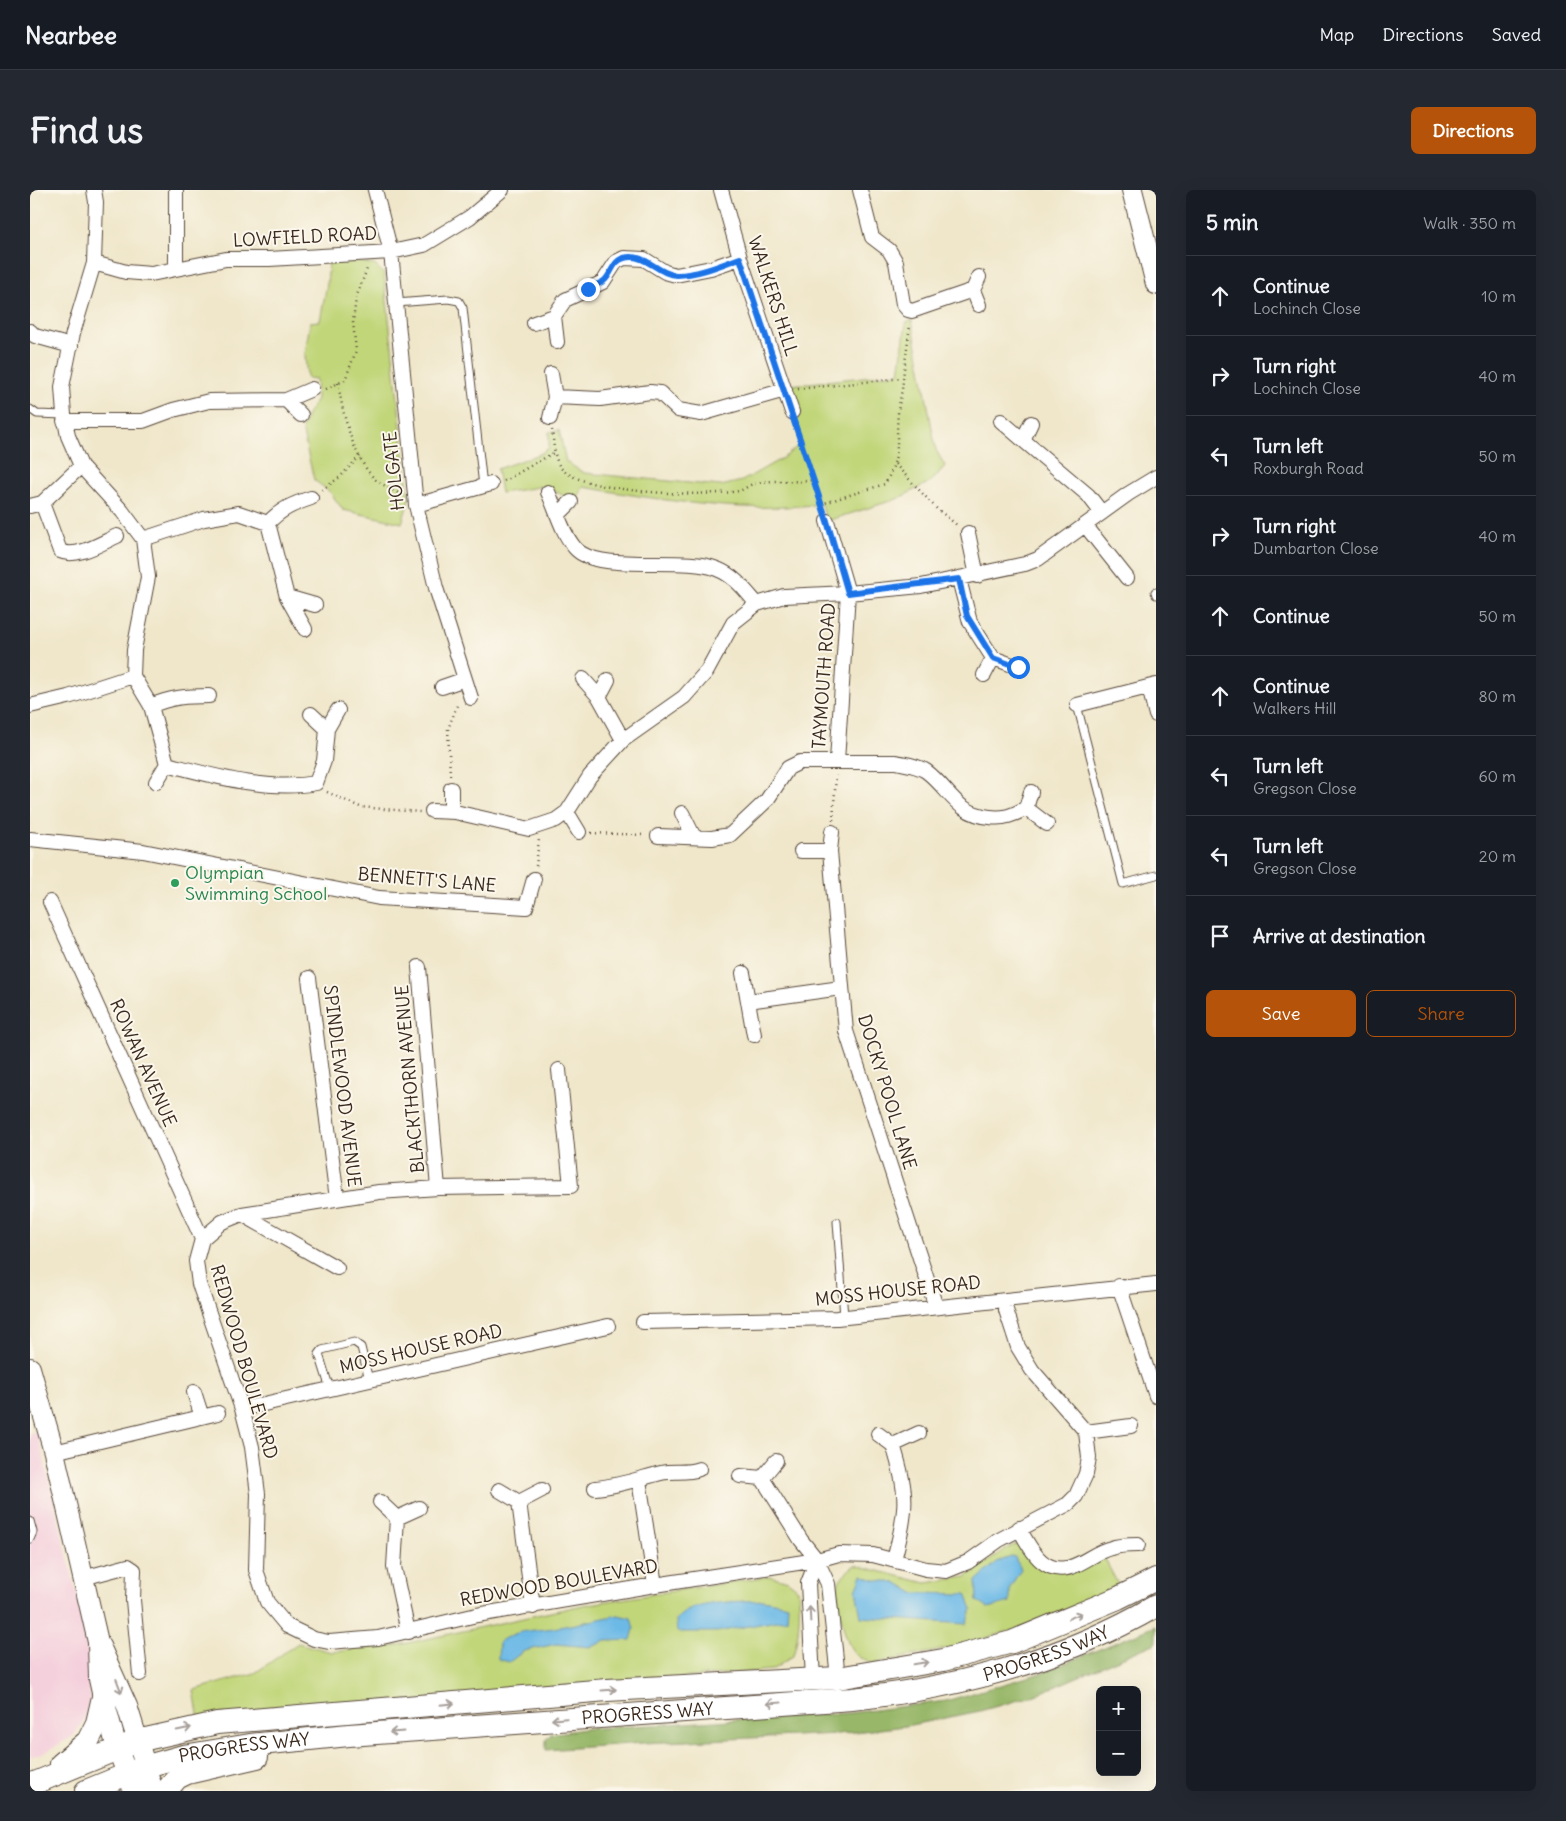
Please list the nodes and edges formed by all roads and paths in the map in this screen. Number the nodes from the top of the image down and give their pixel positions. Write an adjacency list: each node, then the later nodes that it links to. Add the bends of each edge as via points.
1 (94, 190): 12 (street)
2 (176, 190): 13 (street)
3 (375, 190): 8 (street, HOLGATE)
4 (502, 190): 8 (street, LOWFIELD ROAD, via 470,217 424,246)
5 (721, 190): 11 (street, WALKERS HILL)
6 (861, 190): 19 (street, via 872,237 893,255 904,304)
7 (1132, 190): 10 (main road)
8 (391, 252): 9 (street, LOWFIELD ROAD); 17 (street, HOLGATE)
9 (372, 253): 13 (street, LOWFIELD ROAD, via 226,259); 27 (path, via 356,298 353,322 356,352 345,380)
10 (1152, 255): 15 (main road)
11 (740, 258): 20 (street, via 676,275 644,260 624,258 616,262 603,282 565,300); 29 (street, WALKERS HILL)
12 (94, 264): 13 (street, LOWFIELD ROAD, via 151,274); 24 (street)
13 (176, 268)
14 (979, 276): 16 (street)
15 (1156, 284)
16 (973, 290): 18 (street); 19 (street)
17 (396, 303): 46 (lane, via 448,299 459,301 463,308); 50 (street, HOLGATE)
18 (979, 305)
19 (912, 311): 26 (path)
20 (554, 316): 21 (street); 23 (street)
21 (534, 323)
22 (30, 331): 24 (street, via 35,336)
23 (557, 342)
24 (70, 346): 35 (street, via 62,387)
25 (552, 374): 30 (street)
26 (903, 378): 29 (path); 42 (path)
27 (338, 383): 28 (path, via 326,390); 41 (path, via 342,408)
28 (312, 389): 31 (street)
29 (784, 390): 30 (street, via 701,414 678,410 660,394 650,392 600,399); 33 (street, WALKERS HILL)
30 (555, 396): 36 (street)
31 (286, 400): 34 (street); 35 (street, via 209,401 143,420)
32 (30, 409): 35 (lane, via 37,414)
33 (792, 412): 45 (path)
34 (301, 415)
35 (64, 418): 43 (street)
36 (550, 418): 40 (path)
37 (1001, 421): 39 (street)
38 (1031, 423): 39 (street)
39 (1023, 440): 53 (street, via 1088,494)
40 (555, 452): 45 (path, via 562,470 578,478 626,489 712,493 741,490 756,483); 46 (path, via 508,480)
41 (360, 456): 48 (path, via 340,477); 50 (path, via 372,476)
42 (896, 464): 51 (path, via 885,484); 58 (path, via 936,508)
43 (80, 466): 52 (street); 60 (street)
44 (1156, 476): 53 (street)
45 (814, 480): 51 (path)
46 (487, 485): 50 (street)
47 (548, 492): 54 (street)
48 (311, 498): 56 (street, via 289,505)
49 (571, 502): 54 (street)
50 (416, 504): 73 (street, HOLGATE, via 436,588)
51 (822, 504): 55 (path)
52 (36, 505): 59 (street, via 60,552 68,555 79,552)
53 (1102, 513): 57 (street)
54 (558, 515): 66 (street, via 575,548 589,558 716,568 739,582)
55 (827, 521): 64 (street)
56 (268, 523): 60 (street, via 239,514 224,515); 65 (street)
57 (1085, 525): 61 (street, via 1038,559); 62 (street)
58 (968, 533): 61 (street)
59 (117, 536)
60 (143, 539): 72 (street, via 148,577 134,650)
61 (977, 576): 63 (street)
62 (1127, 578)
63 (959, 579): 64 (street); 69 (street, via 967,616)
64 (848, 593): 66 (street, via 784,596); 89 (street, TAYMOUTH ROAD)
65 (287, 596): 67 (street); 68 (street)
66 (757, 604): 88 (street, via 733,623 707,671 684,697)
67 (315, 605)
68 (305, 628)
69 (993, 658): 70 (street); 71 (street)
70 (1018, 667)
71 (984, 674)
72 (134, 676): 82 (street); 83 (street)
73 (465, 679): 77 (street); 80 (street, HOLGATE)
74 (583, 679): 79 (street)
75 (608, 680): 79 (street)
76 (1152, 686): 81 (street); 86 (street)
77 (442, 687)
78 (209, 696): 83 (street, via 176,698)
79 (599, 697): 88 (street)
80 (471, 698): 93 (path, via 457,703 448,729)
81 (1077, 705): 109 (lane, via 1123,884)
82 (30, 706)
83 (151, 706): 90 (street)
84 (338, 710): 87 (street)
85 (311, 714): 87 (street)
86 (1156, 715)
87 (327, 729): 92 (street, via 324,761)
88 (623, 740): 98 (street, via 590,776)
89 (837, 761): 95 (street, via 896,762 924,770 966,811 975,815 1000,818); 103 (path); 105 (street, via 793,764 767,800 730,835)
90 (168, 764): 91 (street); 92 (street, via 252,782 303,786)
91 (156, 782)
92 (316, 783): 96 (path, via 326,792 360,807)
93 (451, 789): 97 (street)
94 (1031, 792): 95 (street)
95 (1026, 808): 100 (street)
96 (432, 811): 97 (street)
97 (451, 811): 101 (street, via 516,828 529,829)
98 (566, 812): 101 (street, via 556,820); 102 (street)
99 (682, 813): 105 (street)
100 (1047, 824)
101 (540, 825): 110 (path)
102 (580, 832): 104 (path)
103 (832, 832): 108 (street, DOCKY POOL LANE)
104 (658, 836): 105 (street)
105 (694, 838)
106 (30, 840): 110 (street, BENNETT'S LANE, via 143,852 379,898 526,906)
107 (801, 851): 108 (street)
108 (830, 851): 115 (street, DOCKY POOL LANE)
109 (1156, 875)
110 (534, 879)
111 (50, 902): 123 (street, ROWAN AVENUE)
112 (419, 967): 119 (street, BLACKTHORN AVENUE)
113 (743, 973): 116 (street)
114 (309, 978): 120 (street, SPINDLEWOOD AVENUE)
115 (841, 988): 116 (street); 127 (street, DOCKY POOL LANE, via 846,1031)
116 (748, 1001): 117 (street)
117 (754, 1035)
118 (560, 1070): 119 (street, via 571,1186)
119 (438, 1188): 120 (street)
120 (337, 1199): 121 (street)
121 (242, 1214): 123 (street, via 222,1222); 124 (street)
122 (837, 1222): 129 (lane)
123 (202, 1239): 137 (street, REDWOOD BOULEVARD, via 196,1261 200,1284)
124 (337, 1268)
125 (1156, 1284): 126 (street, MOSS HOUSE ROAD)
126 (1118, 1286): 127 (street, MOSS HOUSE ROAD); 136 (street)
127 (936, 1307): 129 (street, MOSS HOUSE ROAD)
128 (1006, 1310): 142 (street, via 1018,1348 1032,1370)
129 (844, 1317): 130 (street, MOSS HOUSE ROAD)
130 (643, 1322)
131 (608, 1326): 133 (street, MOSS HOUSE ROAD)
132 (30, 1368): 140 (main road)
133 (369, 1380): 134 (street, MOSS HOUSE ROAD); 134 (lane, via 361,1346 354,1342 322,1350 319,1354)
134 (330, 1389): 137 (street, MOSS HOUSE ROAD)
135 (194, 1392): 139 (street)
136 (1156, 1396)
137 (242, 1409): 170 (street, REDWOOD BOULEVARD, via 257,1476 256,1570 267,1602 287,1626 314,1639 341,1642)
138 (218, 1413): 139 (street)
139 (202, 1417): 146 (street)
140 (38, 1420): 146 (main road)
141 (1131, 1426): 142 (street)
142 (1086, 1432): 160 (street, REDWOOD BOULEVARD, via 1089,1458 1076,1496 1068,1504)
143 (918, 1433): 145 (street)
144 (878, 1434): 145 (street)
145 (893, 1445): 164 (street, via 906,1502)
146 (54, 1452): 165 (main road)
147 (776, 1461): 150 (street)
148 (699, 1469): 151 (street, via 688,1473 662,1472)
149 (740, 1476): 150 (street)
150 (762, 1478): 163 (street)
151 (639, 1480): 152 (street); 167 (street)
152 (595, 1488)
153 (499, 1490): 156 (street)
154 (542, 1490): 156 (street)
155 (380, 1502): 158 (street)
156 (519, 1502): 169 (street)
157 (419, 1508): 158 (street)
158 (397, 1518): 170 (street, via 394,1567)
159 (30, 1520): 161 (lane, via 33,1532)
160 (1019, 1528): 162 (street, via 1036,1556 1046,1566 1056,1569 1074,1566 1109,1548); 164 (street, REDWOOD BOULEVARD, via 968,1562 946,1571)
161 (30, 1539)
162 (1138, 1545)
163 (816, 1560): 164 (street, REDWOOD BOULEVARD, via 839,1554); 167 (street, REDWOOD BOULEVARD); 173 (street, one-way to 163, via 808,1584); 173 (street, via 828,1584)
164 (894, 1560)
165 (84, 1578): 171 (main road); 172 (street, via 128,1566 134,1570 133,1600)
166 (1156, 1579): 173 (main road, PROGRESS WAY, one-way to 166, via 943,1660 1012,1642)
167 (655, 1585): 169 (street, REDWOOD BOULEVARD)
168 (1156, 1606): 174 (main road, PROGRESS WAY, via 1116,1630 1003,1672)
169 (532, 1607): 170 (street, REDWOOD BOULEVARD, via 477,1615)
170 (408, 1632)
171 (98, 1642): 175 (main road); 178 (main road, one-way to 178, via 115,1675)
172 (140, 1674)
173 (822, 1677): 174 (main road, via 852,1690 948,1675); 176 (main road); 178 (main road, PROGRESS WAY, one-way to 173, via 190,1728 252,1719 607,1690)
174 (969, 1679): 176 (main road, PROGRESS WAY, via 875,1696)
175 (103, 1697): 178 (main road); 179 (main road, via 88,1741)
176 (803, 1701): 177 (main road, PROGRESS WAY, one-way to 177)
177 (302, 1740): 180 (main road, PROGRESS WAY, via 199,1752); 184 (main road, via 274,1754 187,1774 177,1778)
178 (127, 1744): 179 (main road, PROGRESS WAY); 180 (main road)
179 (50, 1775): 181 (main road)
180 (136, 1777): 182 (main road, PROGRESS WAY); 183 (main road)
181 (30, 1785)
182 (86, 1791)
183 (153, 1791)
184 (166, 1791)

